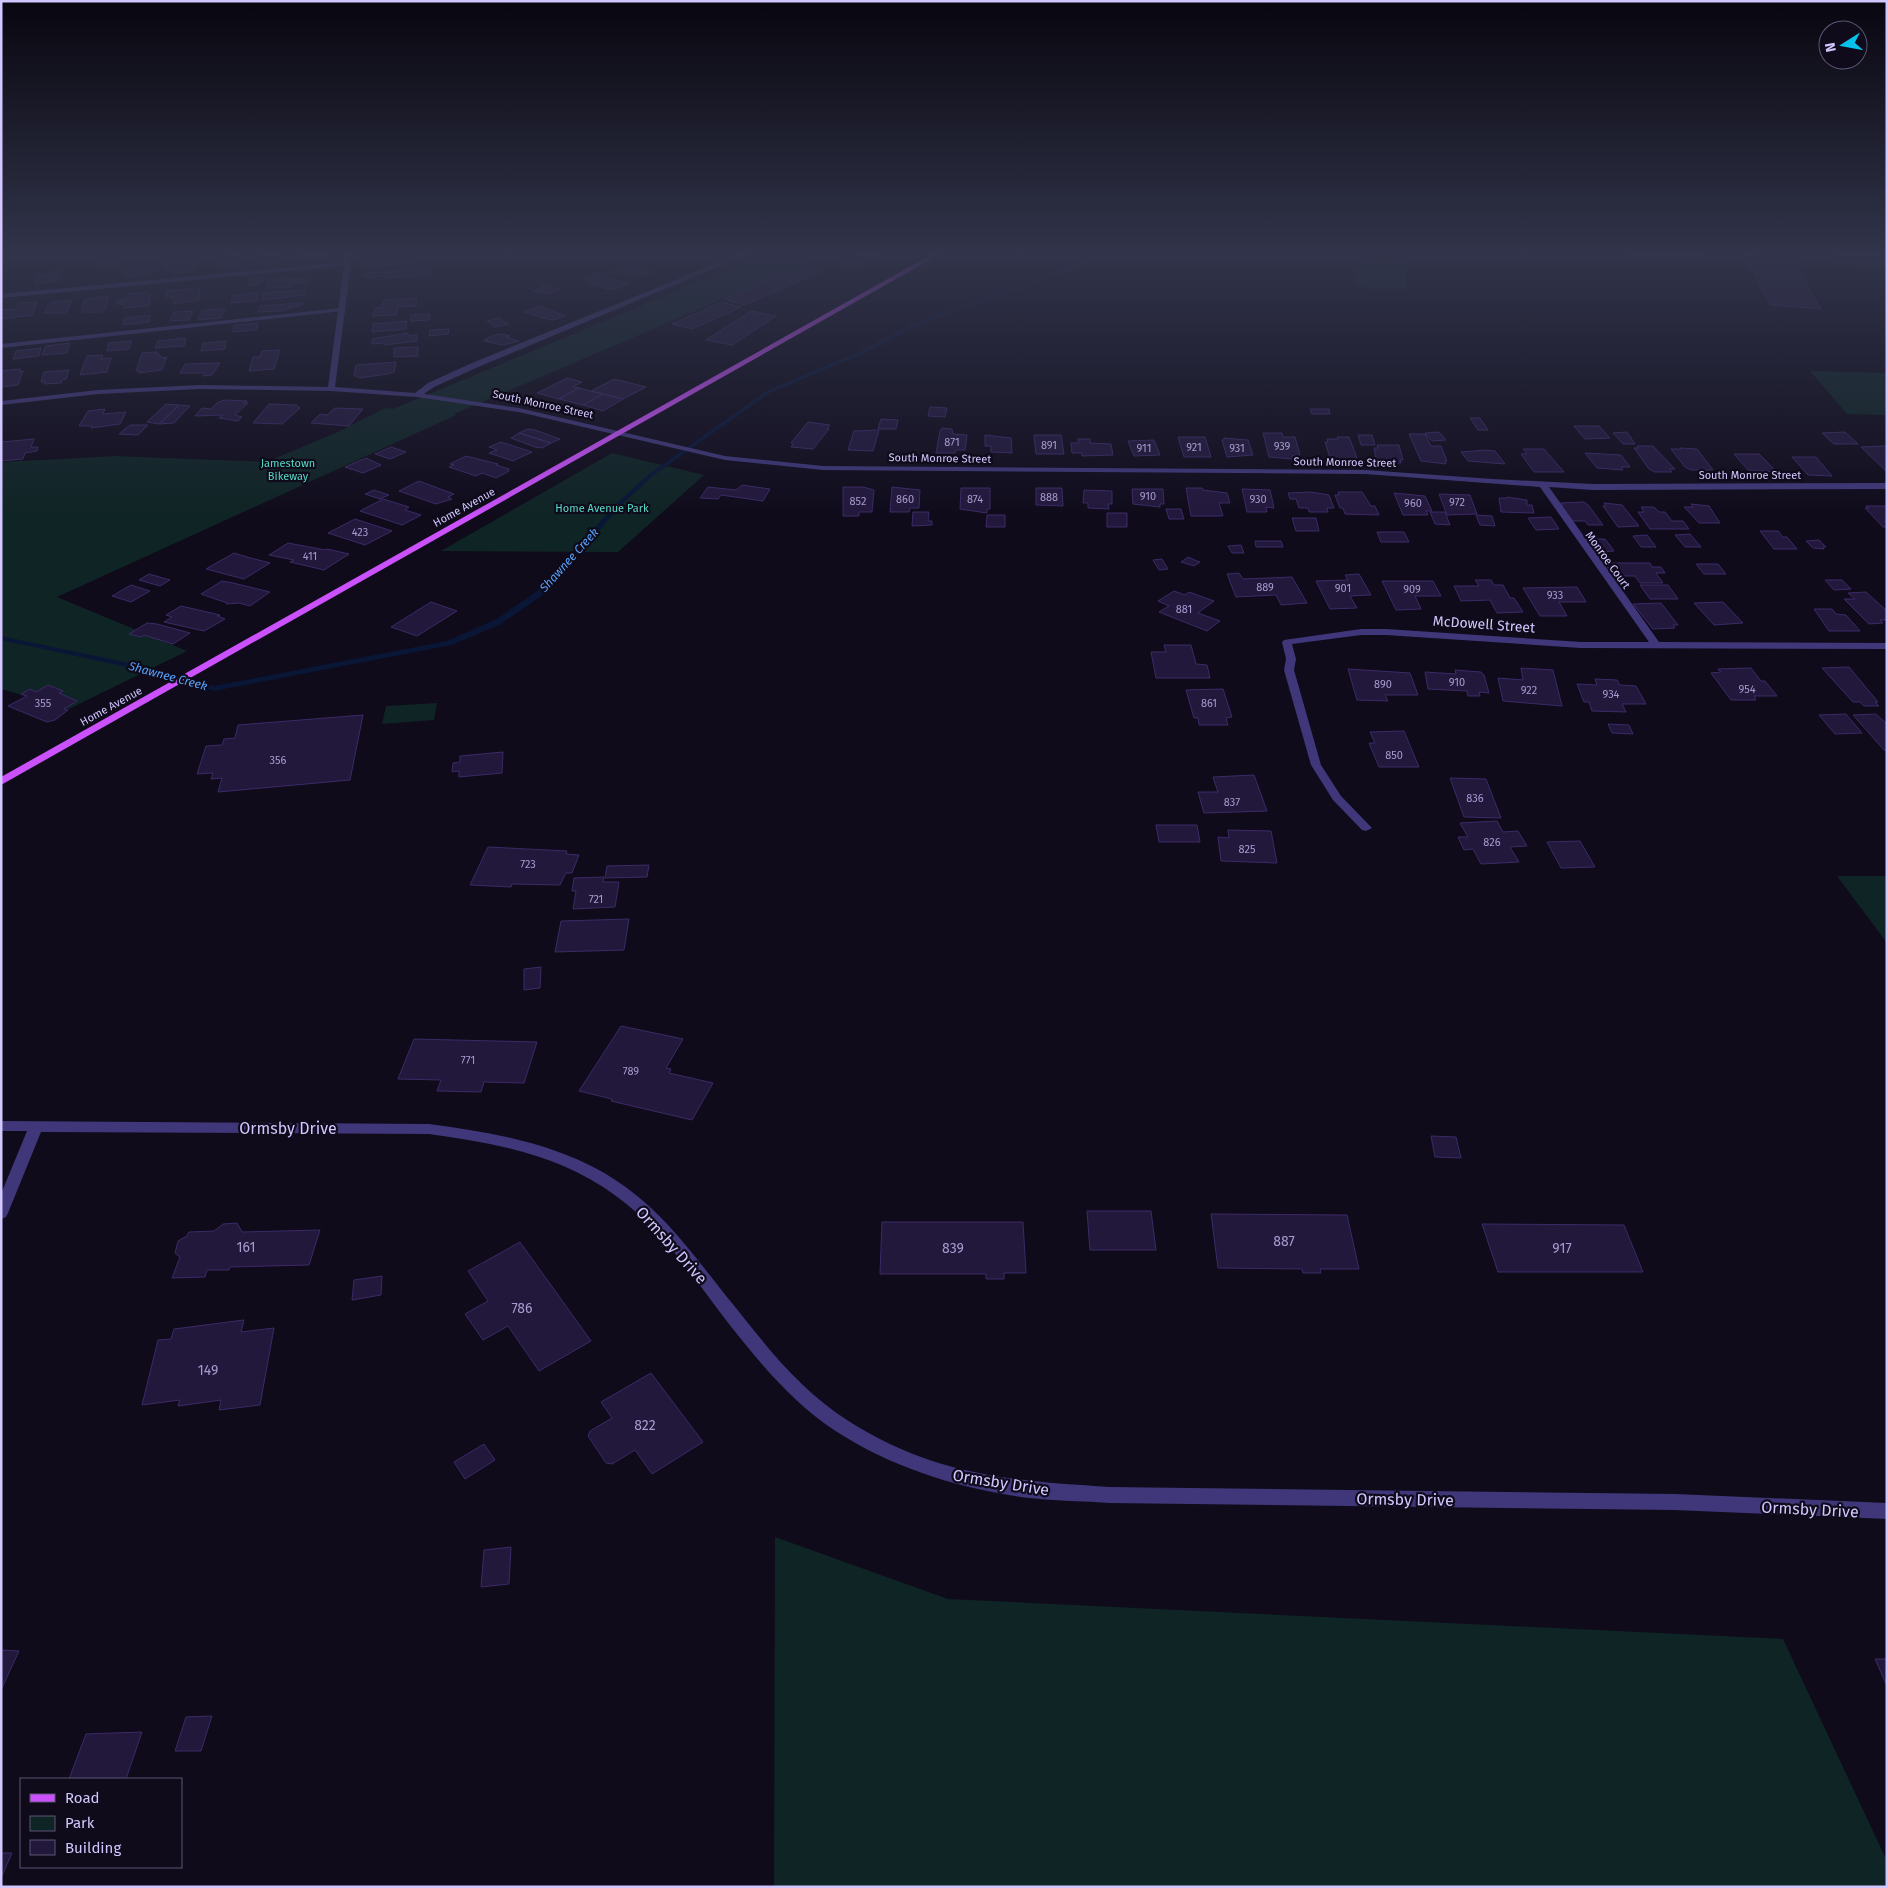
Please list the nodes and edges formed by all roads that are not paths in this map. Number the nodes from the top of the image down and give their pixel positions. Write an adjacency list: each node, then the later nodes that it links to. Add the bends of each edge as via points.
1 (47, 341): 5 (street)
2 (337, 341): 6 (street)
3 (533, 341): 7 (street, via 431,385)
4 (784, 341): 9 (main road, Home Avenue)
5 (1, 346)
6 (331, 389): 7 (street, South Monroe Street); 8 (street, South Monroe Street, via 170,388)
7 (417, 395): 9 (street, South Monroe Street, via 494,405)
8 (1, 403)
9 (622, 433): 10 (street, South Monroe Street, via 707,455 823,468 1365,472); 14 (main road, Home Avenue)
10 (1543, 485): 11 (street, South Monroe Street); 12 (street, Monroe Court)
11 (1887, 486)
12 (1657, 646): 13 (street, McDowell Street); 15 (street, McDowell Street, via 1581,645 1402,632 1361,632 1287,642 1291,659 1289,670 1316,765 1336,798)
13 (1887, 646)
14 (1, 782)
15 (1366, 828)
16 (1, 1126): 17 (street, Ormsby Drive)
17 (36, 1126): 18 (street); 19 (street, Ormsby Drive, via 429,1129 511,1142 565,1160 595,1175 644,1210 670,1237 773,1367 817,1408 848,1430 889,1452 934,1470 981,1482 1030,1490 1110,1494 1675,1502)
18 (1, 1214)
19 (1887, 1511)

